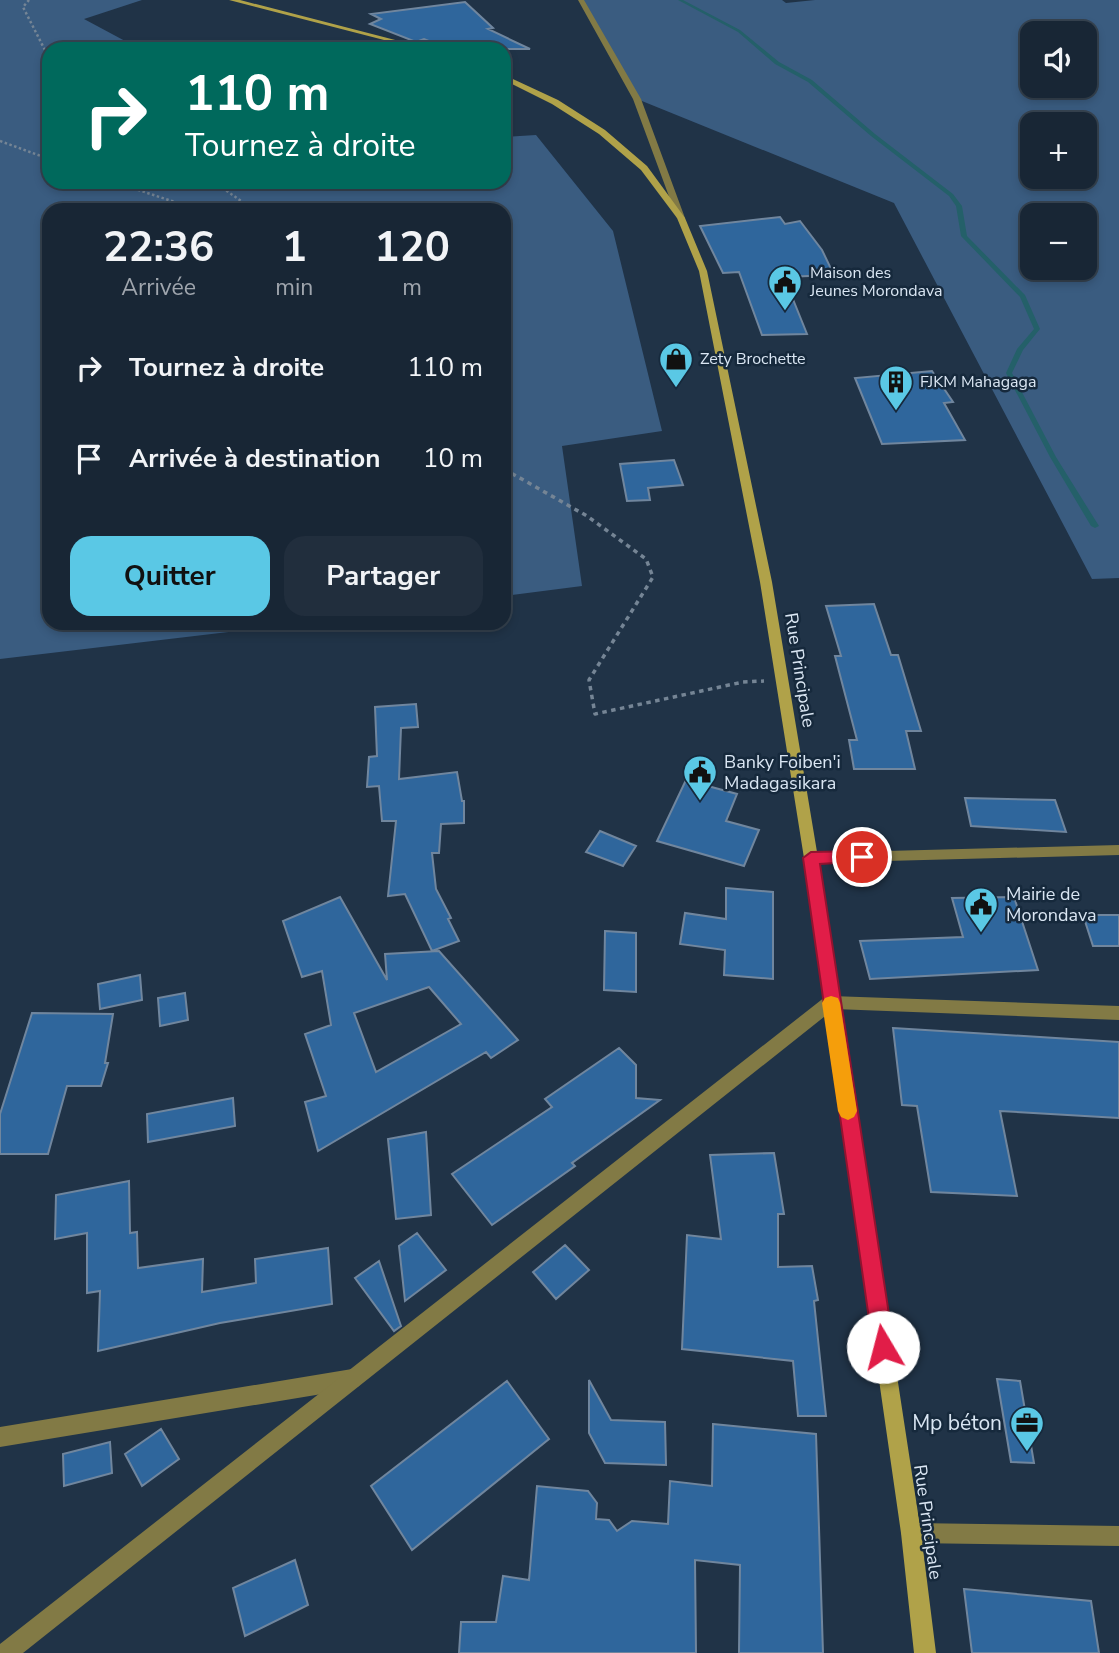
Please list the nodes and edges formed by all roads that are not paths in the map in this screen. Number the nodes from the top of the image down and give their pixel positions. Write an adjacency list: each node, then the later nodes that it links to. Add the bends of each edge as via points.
1 (232, 0): 3 (main road)
2 (581, 0): 5 (street, via 637,99)
3 (399, 42)
4 (511, 80): 5 (main road, Rue Principale, via 602,132 644,169)
5 (681, 218): 7 (main road, Rue Principale, via 703,271 766,582)
6 (1119, 850): 7 (street)
7 (811, 858): 8 (main road, Rue Principale)
8 (831, 1002): 9 (street); 10 (street); 12 (main road, Rue Principale)
9 (1119, 1013)
10 (354, 1379): 11 (street); 14 (street)
11 (0, 1437)
12 (911, 1533): 13 (street); 15 (main road, Rue Principale)
13 (1119, 1536)
14 (6, 1653)
15 (925, 1653)

